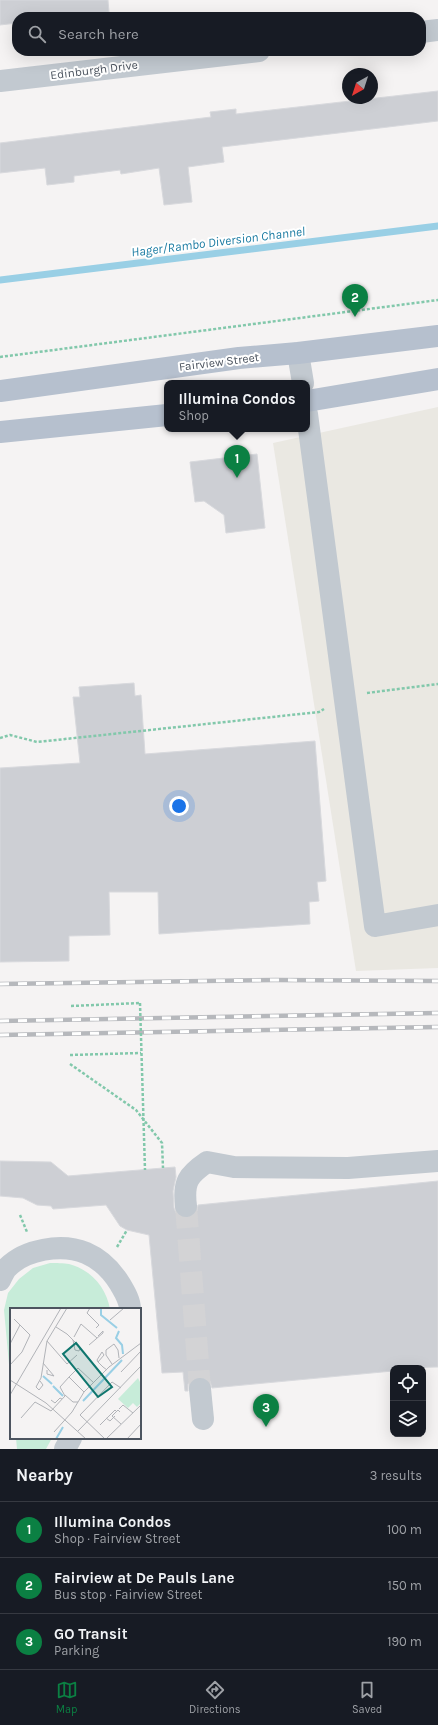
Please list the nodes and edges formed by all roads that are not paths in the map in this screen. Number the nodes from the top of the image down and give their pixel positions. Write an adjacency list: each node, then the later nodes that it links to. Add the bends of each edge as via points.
1 (438, 30): 2 (street)
2 (426, 31)
3 (216, 56): 4 (street, Edinburgh Drive)
4 (0, 81)
5 (438, 336): 6 (main road, Fairview Street)
6 (298, 353): 8 (street); 9 (main road, Fairview Street, via 239,358)
7 (438, 379): 10 (main road)
8 (302, 380)
9 (0, 390)
10 (310, 400)
11 (164, 415): 12 (main road)
12 (0, 432)
13 (309, 432): 14 (street, via 375,926)
14 (438, 915)
15 (438, 1162): 16 (street, via 348,1168 234,1167 207,1162 191,1173 184,1196)
16 (186, 1206)
17 (0, 1280): 18 (street, via 6,1269 34,1251 67,1249 86,1253 106,1266 116,1277 124,1290)
18 (130, 1308)
19 (200, 1389): 20 (street)
20 (203, 1419)
21 (70, 1439): 22 (street)
22 (65, 1449)

